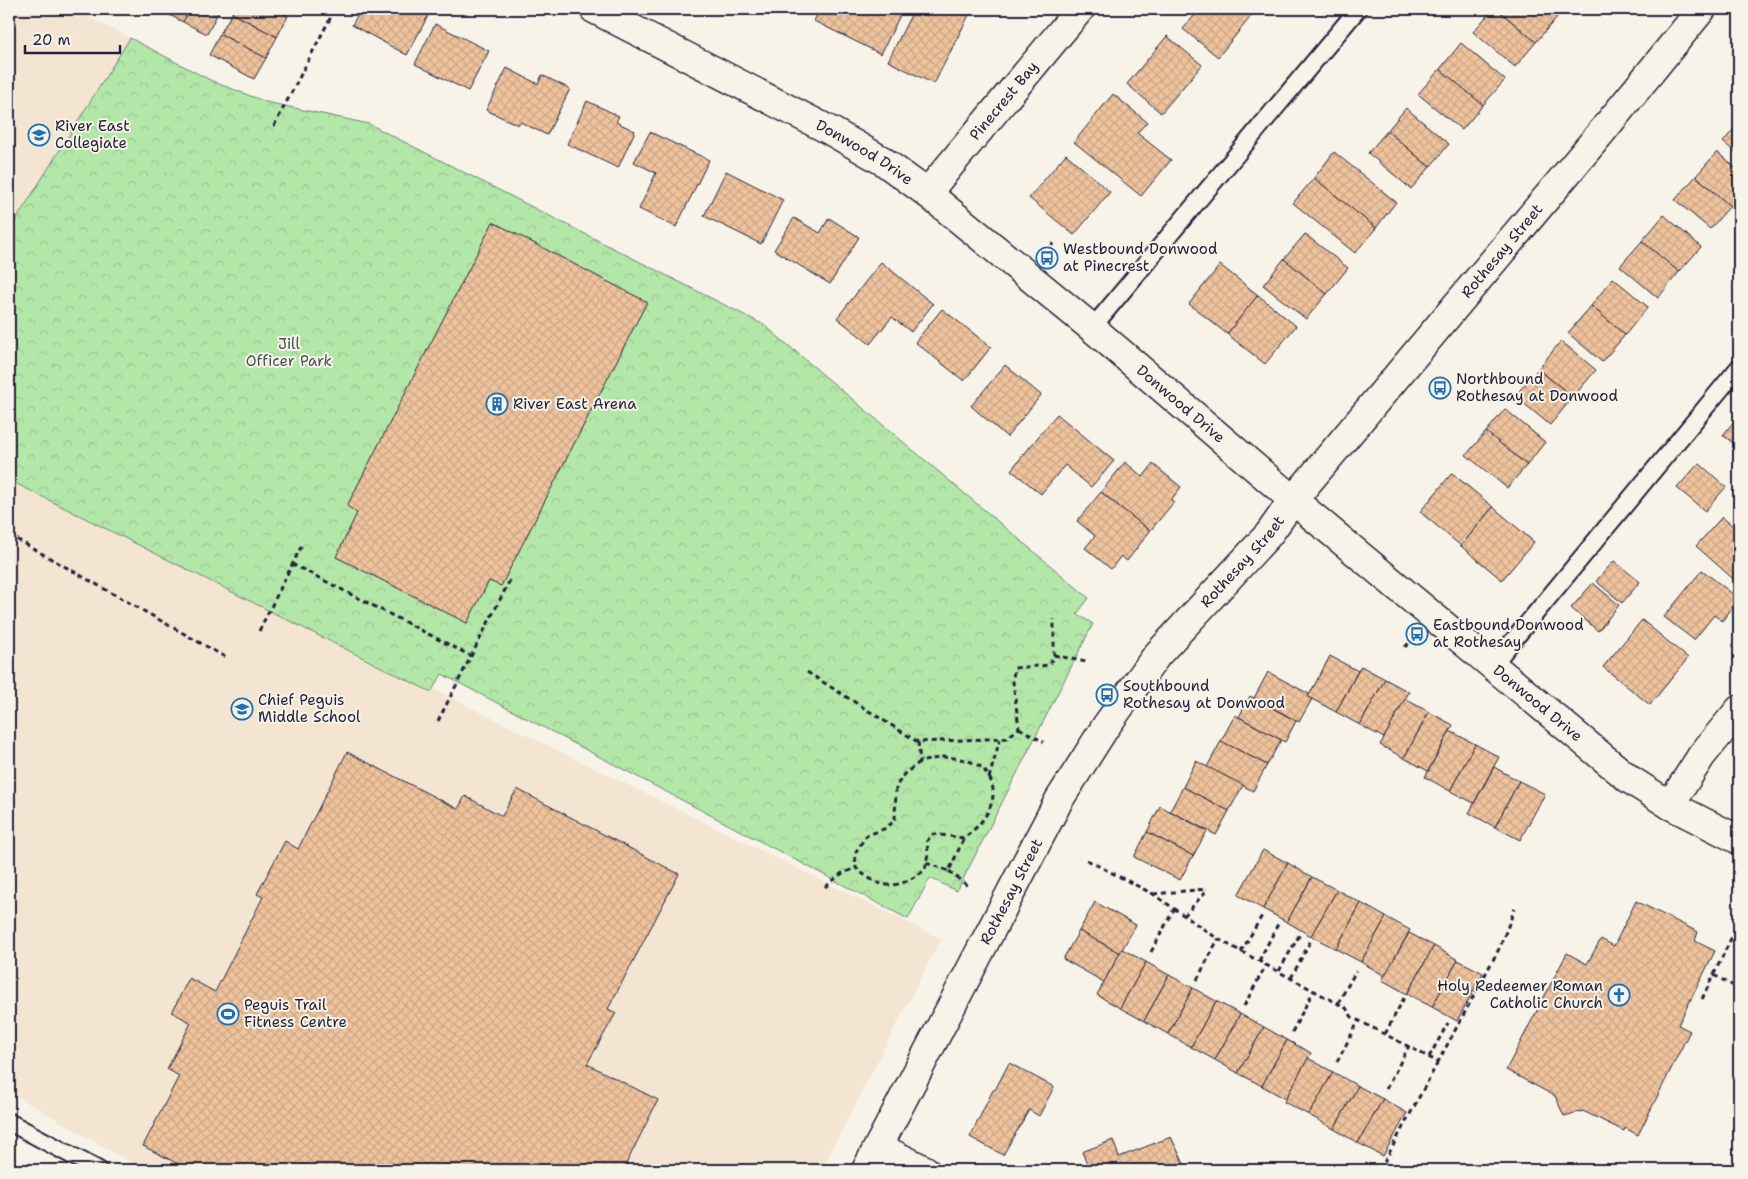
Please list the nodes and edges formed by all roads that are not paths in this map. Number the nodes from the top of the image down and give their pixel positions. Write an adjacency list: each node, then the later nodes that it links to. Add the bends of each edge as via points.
1 (594, 9): 5 (street, Donwood Drive, via 831,131 883,161)
2 (1080, 9): 5 (street, Pinecrest Bay)
3 (1358, 9): 6 (lane)
4 (1702, 9): 8 (street, Rothesay Street)
5 (927, 193): 6 (street, Donwood Drive)
6 (1092, 328): 8 (street, Donwood Drive)
7 (1739, 367): 9 (lane)
8 (1293, 500): 9 (street, Donwood Drive); 14 (street, Rothesay Street, via 1269,534 1157,655 1106,726 1059,800)
9 (1492, 666): 11 (street, Donwood Drive, via 1629,780)
10 (1739, 710): 11 (street, via 1702,754)
11 (1670, 805): 12 (street, Donwood Drive)
12 (1739, 840)
13 (9, 1122): 15 (lane)
14 (872, 1158): 16 (street)
15 (99, 1170)
16 (925, 1170)

